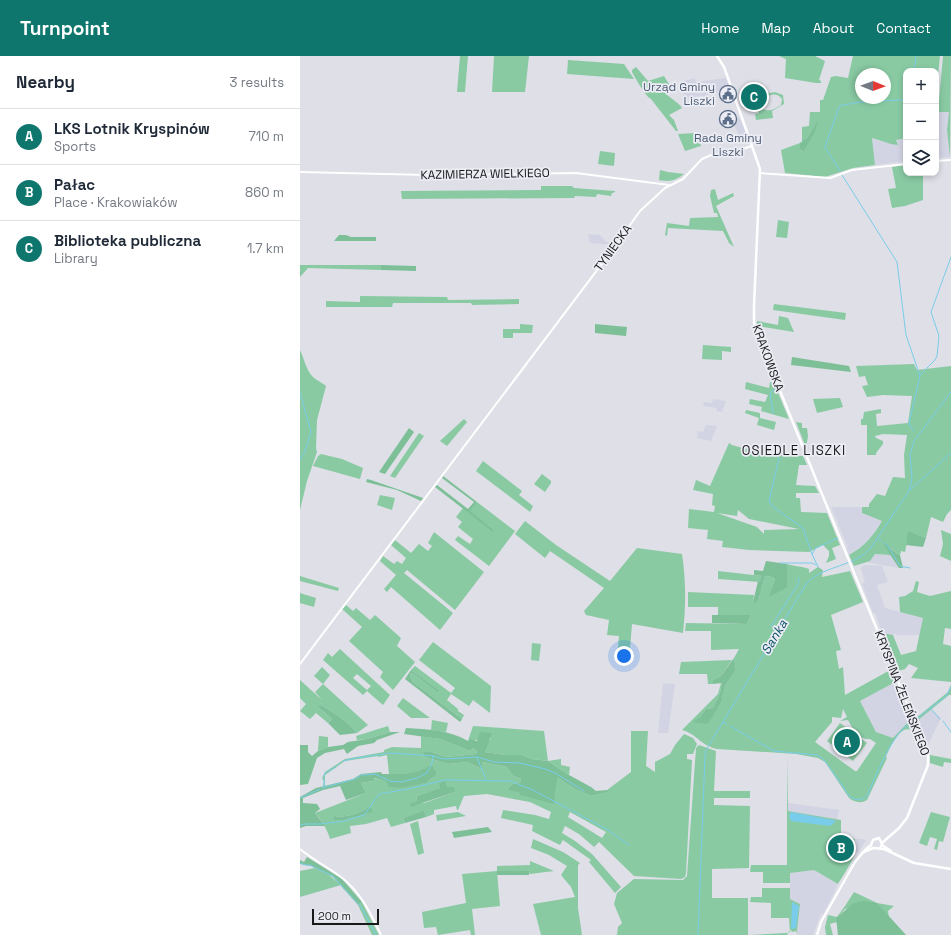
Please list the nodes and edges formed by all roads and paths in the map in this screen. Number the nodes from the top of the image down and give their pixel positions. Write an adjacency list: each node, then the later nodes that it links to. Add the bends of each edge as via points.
1 (717, 56): 2 (main road, KRAKOWSKA, via 727,74)
2 (752, 146): 7 (main road, KRAKOWSKA); 8 (street, TYNIECKA, via 705,157 683,179)
3 (951, 160): 4 (street)
4 (939, 161)
5 (903, 164): 7 (street, via 852,170 826,178)
6 (300, 172): 8 (street, KAZIMIERZA WIELKIEGO, via 427,175 576,173)
7 (760, 173): 9 (main road, KRAKOWSKA, via 755,327)
8 (669, 185): 10 (street, TYNIECKA, via 638,212 610,253)
9 (851, 566): 11 (main road, KRYSPINA ŻELEŃSKIEGO, via 928,753 928,765 907,818 900,828)
10 (300, 664)
11 (882, 842): 12 (main road, via 877,838); 15 (main road); 17 (main road)
12 (871, 845): 13 (main road); 16 (main road)
13 (873, 848): 15 (main road); 16 (main road)
14 (300, 849): 19 (street, via 349,884 367,906)
15 (879, 849): 17 (main road)
16 (862, 853): 20 (main road, via 826,912)
17 (893, 853): 18 (main road, via 914,863)
18 (951, 869)
19 (381, 935)
20 (817, 935)

